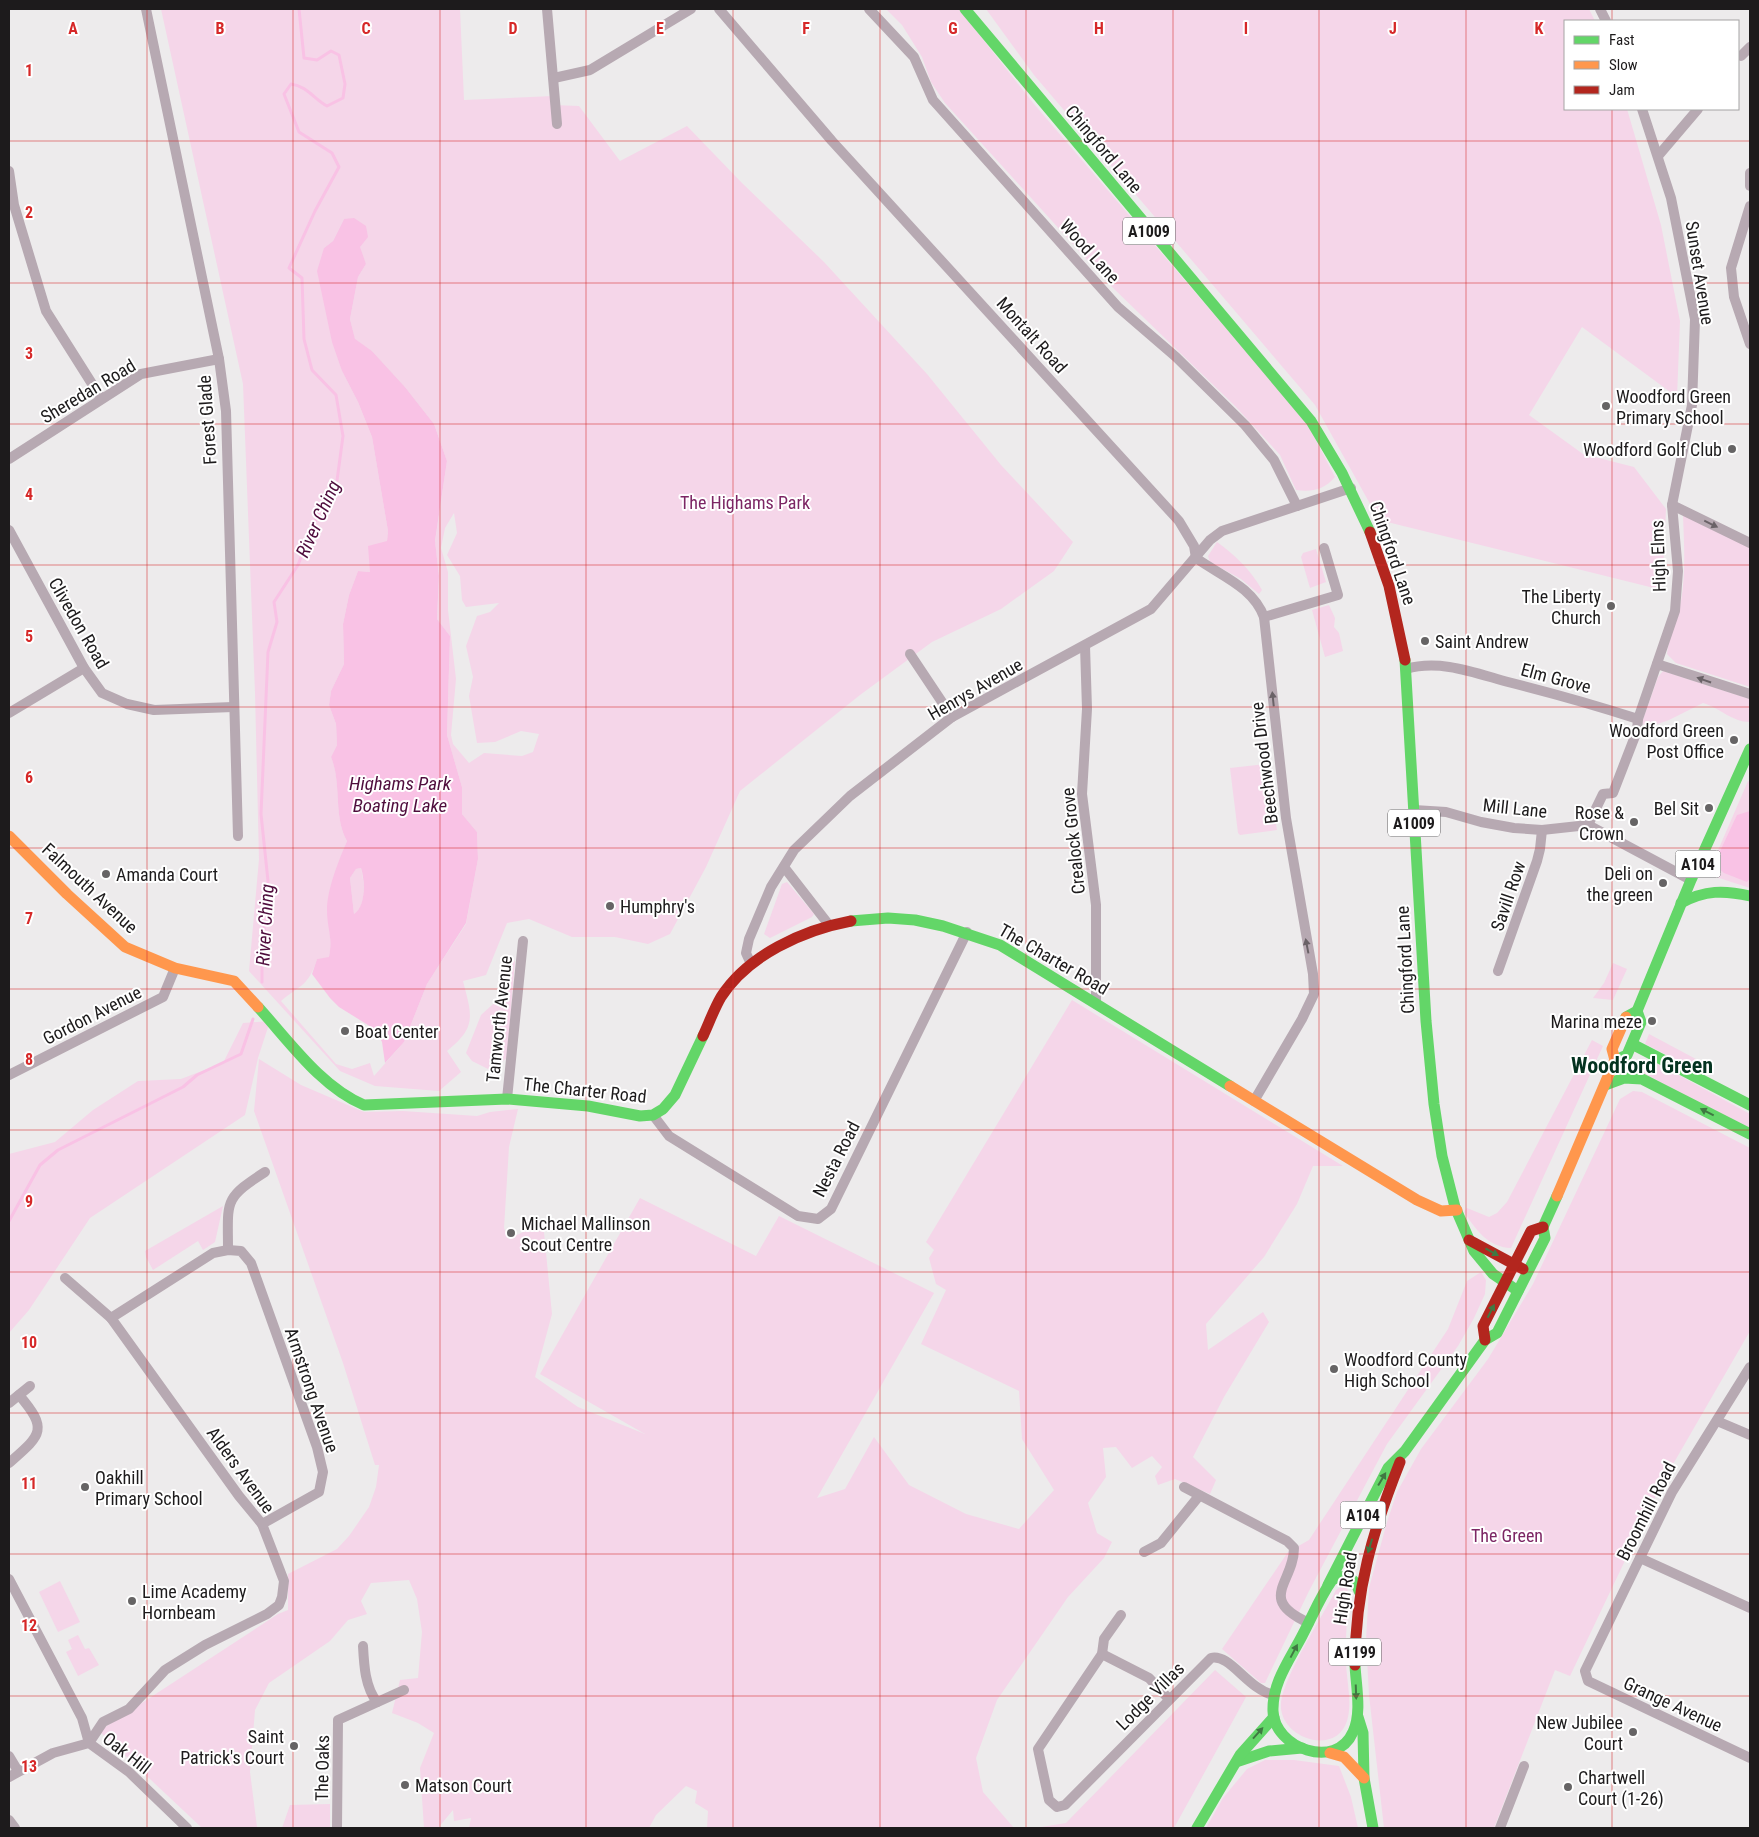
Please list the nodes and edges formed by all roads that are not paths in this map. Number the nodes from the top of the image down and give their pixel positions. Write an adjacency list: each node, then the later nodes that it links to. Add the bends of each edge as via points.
1 (146, 9): 19 (street, Forest Glade)
2 (547, 9): 9 (street)
3 (691, 9): 9 (street, via 590,70)
4 (719, 9): 28 (street, Montalt Road, via 832,141 1179,521 1194,546)
5 (868, 9): 24 (street, Wood Lane, via 914,57 933,100 1118,307 1176,357 1245,425 1274,460)
6 (965, 9): 22 (main road, Chingford Lane / A1009, via 1311,421)
7 (1750, 47): 8 (street)
8 (1741, 56)
9 (554, 78): 12 (street)
10 (1642, 110): 13 (street, Sunset Avenue)
11 (1697, 110): 13 (street)
12 (557, 124)
13 (1658, 156): 23 (street, Sunset Avenue, via 1671,198 1695,319 1692,405)
14 (9, 172): 20 (street, via 14,205 46,311)
15 (1750, 173): 16 (street)
16 (1750, 186)
17 (1750, 206): 18 (street, via 1731,268 1734,297)
18 (1749, 338)
19 (218, 359): 20 (street, Sheredan Road, via 141,374); 36 (street, Forest Glade, via 226,411)
20 (101, 398): 21 (street, Sheredan Road)
21 (9, 459)
22 (1350, 488): 24 (street); 34 (main road, Chingford Lane / A1009, via 1379,556 1395,609)
23 (1672, 505): 26 (street, one-way to 26); 32 (street, High Elms, via 1678,571 1675,611)
24 (1297, 506): 28 (street, via 1222,530)
25 (9, 530): 33 (street, Clivedon Road)
26 (1750, 543)
27 (1324, 548): 29 (street, via 1338,596)
28 (1196, 558): 29 (street, Beechwood Drive, via 1240,586 1259,606); 30 (street, Henrys Avenue, via 1151,609)
29 (1264, 617): 65 (street, Beechwood Drive, one-way to 29, via 1314,994 1286,818)
30 (1085, 646): 38 (street, Henrys Avenue); 58 (street, Crealock Grove, via 1087,710 1082,794 1096,905)
31 (910, 654): 38 (street)
32 (1657, 664): 35 (street, one-way to 32); 39 (street, High Elms)
33 (84, 668): 36 (street, Clivedon Road, via 102,693 127,704 154,710); 37 (street)
34 (1406, 669): 39 (street, Elm Grove, via 1422,666 1454,668 1572,698); 42 (main road, Chingford Lane / A1009)
35 (1750, 694)
36 (233, 706): 46 (street, Forest Glade)
37 (9, 713)
38 (952, 717): 47 (street, Henrys Avenue, via 850,796 794,850)
39 (1638, 719): 43 (street, High Elms, via 1637,731 1613,793 1603,794)
40 (1750, 749): 41 (main road, A104)
41 (1747, 764): 48 (main road, A104)
42 (1414, 810): 44 (street, Mill Lane, via 1446,812 1481,822); 70 (main road, Chingford Lane / A1009, via 1433,1102)
43 (1588, 824): 44 (street, Mill Lane); 48 (street)
44 (1542, 830): 56 (street, Savill Row, via 1537,861)
45 (9, 836): 55 (main road, Falmouth Avenue, via 125,947)
46 (238, 836)
47 (784, 867): 51 (street); 54 (street, Henrys Avenue, via 771,887 748,939 746,953)
48 (1691, 880): 50 (main road, A104)
49 (1750, 896): 50 (main road, via 1707,890)
50 (1681, 903): 59 (main road, A104)
51 (829, 925): 52 (main road, The Charter Road, via 863,918 918,920); 54 (main road, The Charter Road, via 792,940)
52 (967, 932): 58 (main road, The Charter Road, via 1000,945); 67 (street, Nesta Road, via 830,1209 818,1219 798,1216 669,1136)
53 (523, 941): 64 (street, Tamworth Avenue)
54 (751, 964): 67 (main road, The Charter Road, via 724,993 669,1105)
55 (175, 968): 57 (main road, Falmouth Avenue); 62 (street, Gordon Avenue, via 163,997)
56 (1498, 971)
57 (238, 985): 64 (main road, The Charter Road, via 317,1071 350,1099 364,1105)
58 (1096, 1004): 65 (main road, The Charter Road)
59 (1636, 1011): 60 (main road, A104, via 1641,1022); 61 (main road, A104, via 1626,1017 1622,1025 1612,1049)
60 (1632, 1044): 61 (main road, A104, via 1627,1055); 66 (main road)
61 (1615, 1060): 63 (main road, A104)
62 (9, 1075)
63 (1604, 1085): 68 (main road, one-way to 63, via 1642,1079 1624,1078); 71 (main road, A104)
64 (507, 1099): 67 (main road, The Charter Road)
65 (1254, 1101): 70 (main road, The Charter Road, via 1429,1206 1441,1211)
66 (1750, 1105)
67 (653, 1115)
68 (1750, 1134)
69 (266, 1172): 73 (street, via 239,1188 230,1200)
70 (1457, 1210): 72 (main road, Chingford Lane / A1009)
71 (1543, 1227): 74 (main road, A104, via 1531,1231); 75 (main road, A104, via 1545,1238)
72 (1469, 1240): 74 (main road, one-way to 74); 77 (main road, Chingford Lane / A1009, via 1485,1266)
73 (228, 1250): 79 (street, via 213,1254); 91 (street, Armstrong Avenue, via 241,1252 251,1263 323,1472 319,1492)
74 (1514, 1264): 75 (main road); 77 (main road, A104)
75 (1528, 1271): 78 (main road, A104)
76 (65, 1278): 79 (street, Alders Avenue)
77 (1505, 1284): 78 (main road, Chingford Lane / A1009); 80 (main road, A104, one-way to 77, via 1484,1326)
78 (1518, 1291): 80 (main road, A104, via 1497,1332)
79 (111, 1318): 91 (street, Alders Avenue)
80 (1485, 1340): 87 (main road, A104)
81 (1750, 1367): 85 (street, Broomhill Road)
82 (30, 1386): 83 (street)
83 (19, 1395): 84 (street); 88 (street, via 35,1413 38,1433)
84 (9, 1403)
85 (1717, 1421): 86 (street); 93 (street, Broomhill Road, via 1672,1492)
86 (1750, 1436)
87 (1404, 1451): 95 (main road, High Road / A104, one-way to 87, via 1376,1489 1388,1468); 96 (main road, High Road / A104, one-way to 96, via 1376,1526)
88 (9, 1464)
89 (1184, 1487): 90 (street)
90 (1199, 1496): 92 (street, via 1161,1544); 99 (street, via 1287,1540 1294,1548 1280,1594 1285,1608)
91 (262, 1524): 109 (street, Alders Avenue, via 284,1581 279,1605 165,1670 130,1709 103,1722)
92 (1144, 1552)
93 (1640, 1558): 97 (street); 102 (street, Broomhill Road)
94 (9, 1579): 109 (street, via 82,1718)
95 (1328, 1585): 96 (main road, via 1336,1577 1347,1576 1356,1582); 99 (main road, A104)
96 (1359, 1591): 107 (main road, High Road / A1199, one-way to 107)
97 (1750, 1608)
98 (1121, 1615): 101 (street, via 1104,1639)
99 (1309, 1623): 104 (main road, A104, one-way to 99)
100 (363, 1646): 106 (street, via 370,1694)
101 (1102, 1654): 105 (street, via 1149,1678); 105 (street, Lodge Villas, via 1038,1749 1049,1800 1057,1807 1065,1805)
102 (1584, 1676): 113 (street, Grange Avenue, via 1588,1681)
103 (404, 1690): 106 (street, The Oaks)
104 (1274, 1695): 105 (street, Lodge Villas, via 1260,1690 1244,1679 1229,1661 1217,1657 1212,1658); 108 (main road, A104)
105 (1169, 1699)
106 (377, 1702): 122 (street, The Oaks, via 338,1720)
107 (1357, 1713): 111 (main road, via 1350,1740); 118 (main road, A1199, via 1363,1733)
108 (1274, 1717): 110 (main road, via 1281,1734); 114 (main road, one-way to 108)
109 (89, 1743): 116 (street, Oak Hill, via 53,1753); 121 (street, Oak Hill, via 129,1772)
110 (1302, 1748): 111 (main road); 114 (main road, via 1269,1752)
111 (1330, 1753): 118 (main road, via 1348,1761)
112 (9, 1756): 116 (street)
113 (1750, 1758)
114 (1238, 1761): 123 (main road)
115 (1524, 1766): 125 (street)
116 (18, 1771): 117 (street, Oak Hill)
117 (9, 1777)
118 (1364, 1778): 124 (main road, A1199)
119 (9, 1820): 120 (street)
120 (16, 1828)
121 (186, 1828)
122 (337, 1828)
123 (1198, 1828)
124 (1373, 1828)
125 (1500, 1828)

